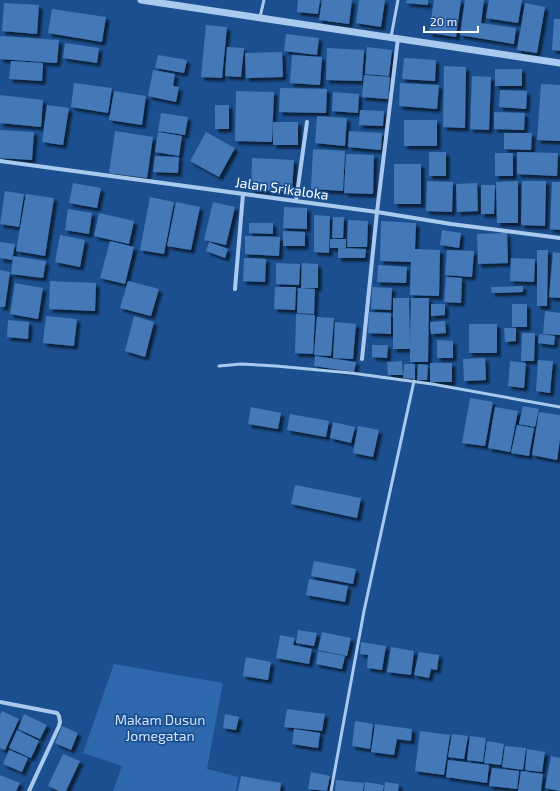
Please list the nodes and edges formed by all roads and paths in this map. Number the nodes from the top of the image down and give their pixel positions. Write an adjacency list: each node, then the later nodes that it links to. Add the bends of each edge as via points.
1 (141, 0): 4 (street)
2 (264, 0): 4 (lane)
3 (398, 0): 5 (lane)
4 (260, 17): 5 (street)
5 (395, 38): 6 (street); 11 (street)
6 (560, 63)
7 (307, 122): 10 (street)
8 (0, 161): 9 (street, Jalan Srikaloka)
9 (243, 194): 10 (street, Jalan Srikaloka); 13 (street)
10 (296, 201): 11 (street, Jalan Srikaloka)
11 (377, 212): 12 (street, Jalan Srikaloka); 14 (street)
12 (560, 238)
13 (235, 289)
14 (362, 359)
15 (219, 366): 16 (lane, via 276,366)
16 (414, 381): 17 (lane); 20 (lane, via 364,611)
17 (560, 407)
18 (0, 702): 19 (street, via 57,713 59,716 59,726)
19 (29, 791)
20 (331, 791)

